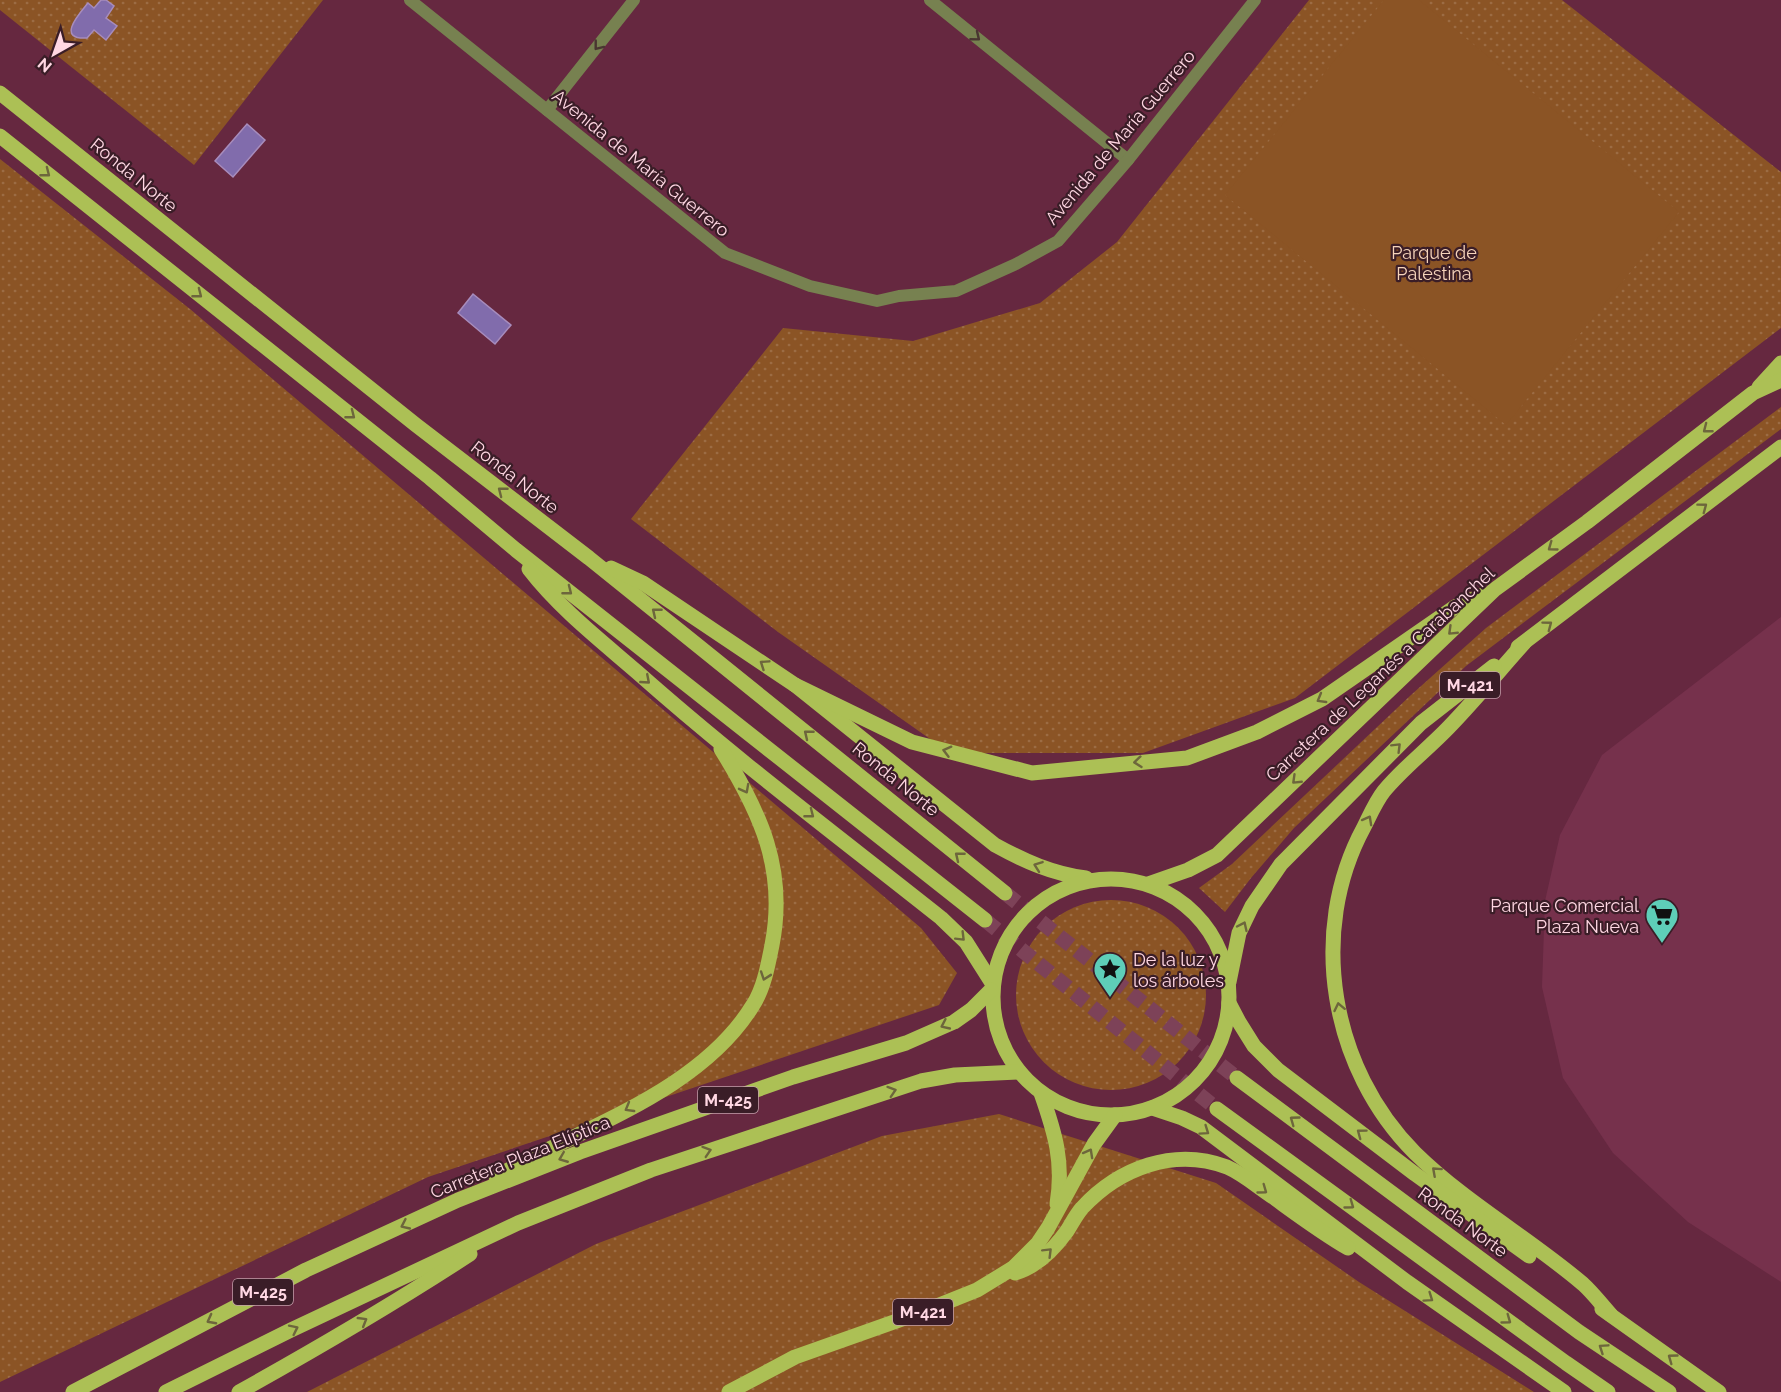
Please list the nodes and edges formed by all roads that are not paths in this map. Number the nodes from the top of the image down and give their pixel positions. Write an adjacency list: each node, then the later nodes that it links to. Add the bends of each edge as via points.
1 (410, 0): 6 (street, Avenida de María Guerrero)
2 (634, 0): 6 (street, one-way to 6)
3 (930, 0): 8 (street, one-way to 8)
4 (1255, 0): 8 (street, Avenida de María Guerrero)
5 (0, 93): 14 (main road, Ronda Norte, one-way to 5)
6 (547, 110): 8 (street, Avenida de María Guerrero, via 725,253 810,286 877,301 956,291 1016,264 1058,240)
7 (0, 136): 13 (main road, one-way to 13)
8 (1128, 160)
9 (1781, 363): 11 (main road, M-421)
10 (1781, 380): 11 (main road, Carretera de Leganés a Carabanchel / M-421)
11 (1753, 393): 15 (main road, Carretera de Leganés a Carabanchel / M-421, one-way to 15)
12 (1781, 447): 16 (main road, M-421, one-way to 12)
13 (516, 550): 18 (main road, one-way to 18, via 554,596); 22 (main road, one-way to 22)
14 (589, 558): 17 (main road, one-way to 14, via 643,583); 21 (main road, Ronda Norte, one-way to 14)
15 (1494, 590): 17 (main road, one-way to 17, via 1455,607 1322,699 1257,732 1187,758 1032,773 912,742); 20 (main road, Carretera de Leganés a Carabanchel / M-421, one-way to 20, via 1217,855)
16 (1524, 643): 23 (main road, M-421, one-way to 16, via 1239,933 1281,864 1421,723); 37 (main road, one-way to 16, via 1584,1285 1465,1197 1414,1152 1360,1078 1348,1048 1332,977 1340,890 1352,849 1383,792 1450,726)
17 (795, 685): 19 (main road, one-way to 17, via 1054,872 995,845)
18 (714, 739): 24 (main road, one-way to 24, via 941,918 966,942); 32 (main road, one-way to 32, via 756,809 773,865 776,925 767,970 754,1004 706,1060 674,1082)
19 (1095, 879): 20 (main road, M-421); 24 (main road, M-421, via 1057,892 1020,921 1005,944)
20 (1148, 884): 23 (main road, M-421, via 1173,895 1194,912 1222,956)
21 (1005, 893)
22 (985, 920)
23 (1229, 982): 25 (main road, M-421)
24 (992, 986): 26 (main road, M-421, via 994,1019 1003,1047); 32 (main road, Carretera Plaza Elíptica / M-425, one-way to 32, via 954,1022 906,1043 793,1077)
25 (1229, 1003): 29 (main road, M-421, via 1222,1037 1206,1067 1182,1092); 37 (main road, one-way to 25, via 1278,1070 1254,1046)
26 (1019, 1072): 28 (main road, M-421); 34 (main road, M-425, one-way to 26, via 651,1170 921,1081)
27 (1237, 1078): 44 (main road, Ronda Norte, one-way to 27, via 1579,1332)
28 (1041, 1093): 31 (main road, M-421, via 1092,1114); 33 (main road, M-421, via 1058,1145 1060,1175)
29 (1152, 1108): 31 (main road, M-421); 36 (main road, one-way to 36, via 1201,1127)
30 (1217, 1109): 43 (main road, one-way to 43)
31 (1115, 1115): 33 (main road, one-way to 31, via 1094,1144)
32 (458, 1200): 38 (main road, Carretera Plaza Elíptica / M-425, one-way to 38, via 306,1270)
33 (1055, 1215): 35 (main road, M-421, via 1025,1257)
34 (518, 1223): 39 (main road, M-425, one-way to 34); 40 (main road, one-way to 34, via 421,1286)
35 (998, 1279): 36 (main road, one-way to 36, via 1038,1262 1080,1210 1114,1180 1136,1168 1166,1160 1227,1167 1323,1233); 41 (main road, M-421, via 922,1312 795,1357)
36 (1407, 1282): 42 (main road, one-way to 42)
37 (1611, 1315): 45 (main road, one-way to 37)
38 (73, 1392)
39 (166, 1392)
40 (239, 1392)
41 (729, 1392)
42 (1564, 1392)
43 (1608, 1392)
44 (1669, 1392)
45 (1719, 1392)

